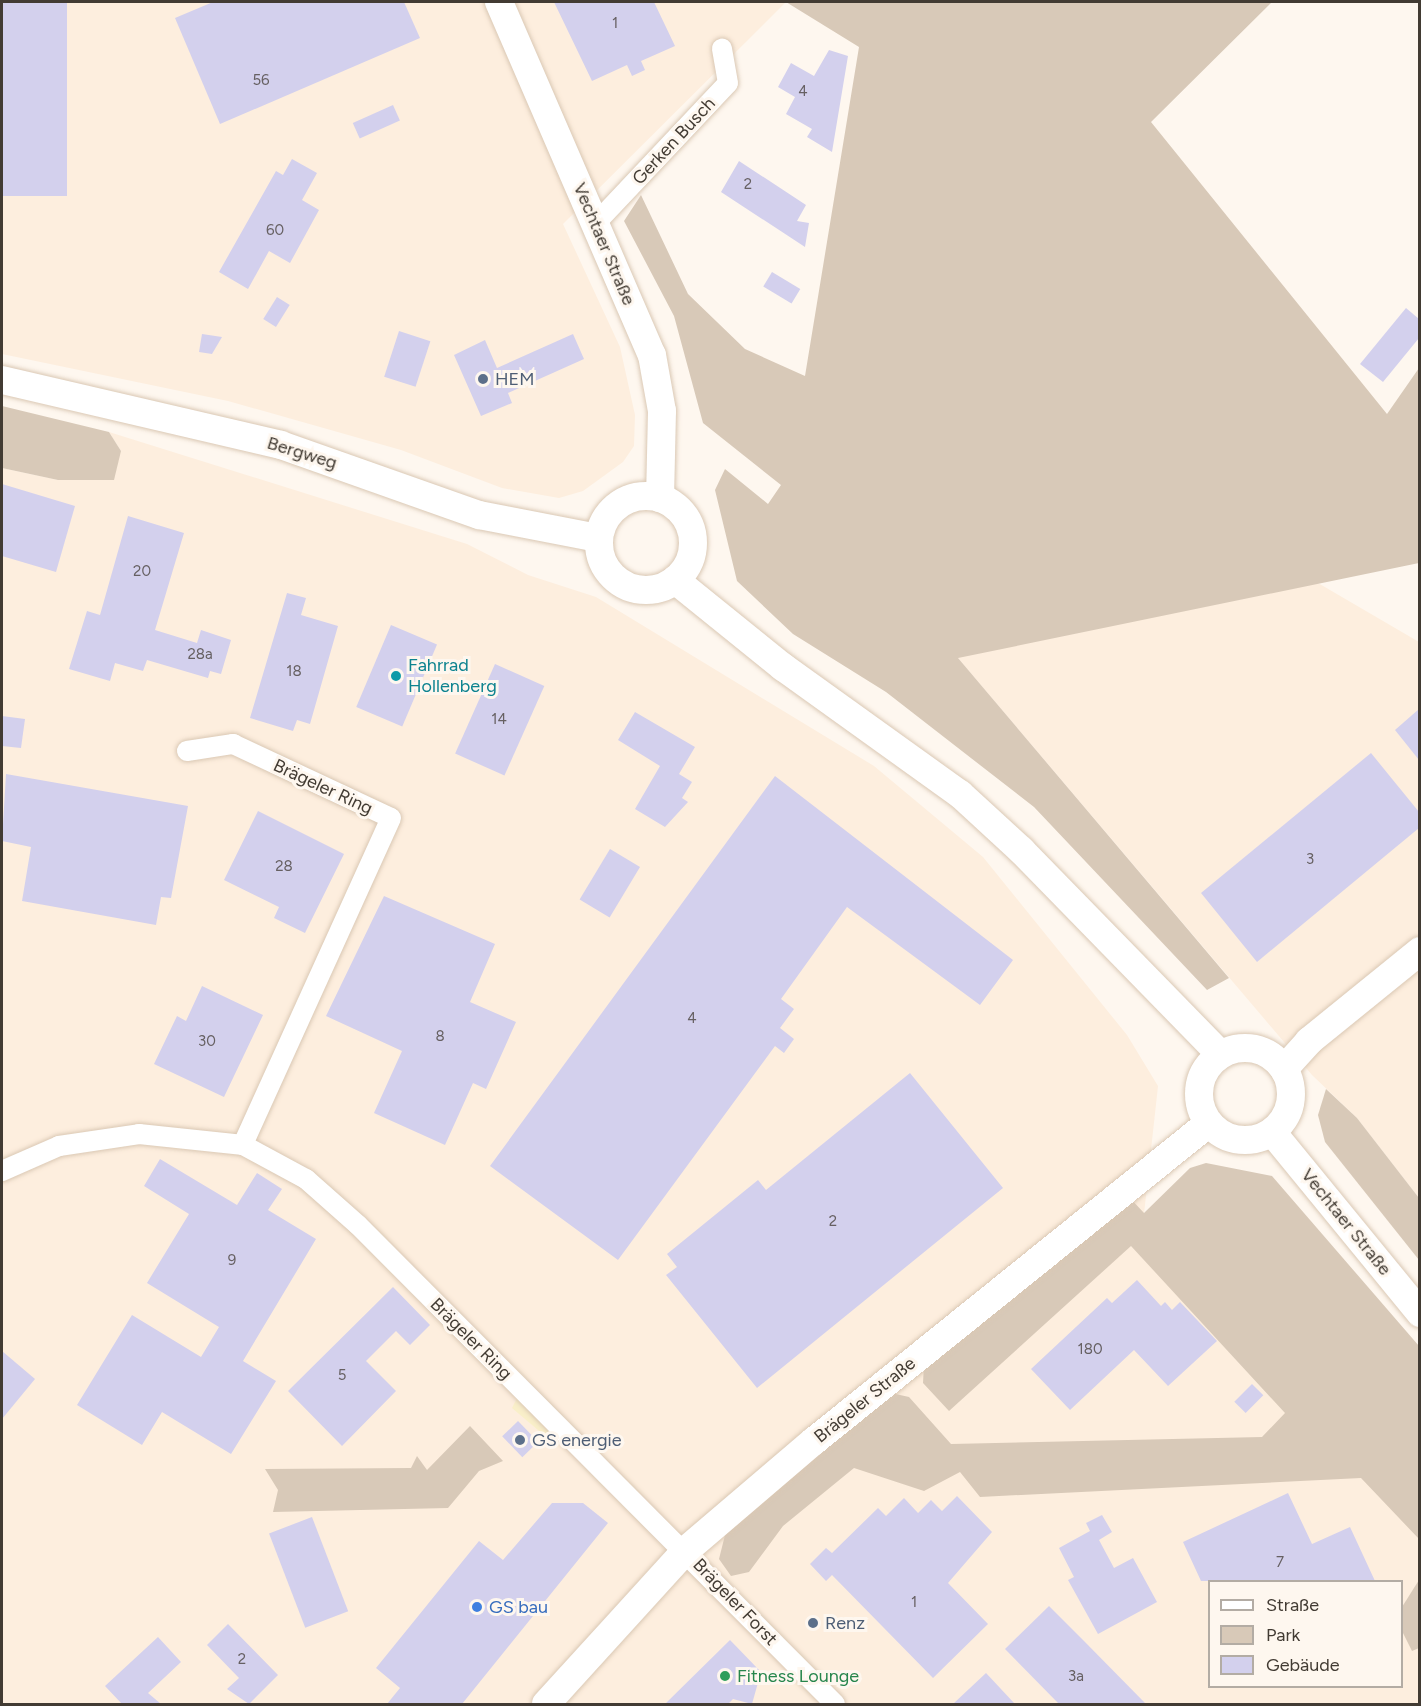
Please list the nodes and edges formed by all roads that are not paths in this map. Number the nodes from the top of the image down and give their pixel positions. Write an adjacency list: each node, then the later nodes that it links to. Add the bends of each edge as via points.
1 (499, 2): 3 (main road, Vechtaer Straße)
2 (722, 49): 3 (street, Gerken Busch, via 728,83)
3 (596, 223): 5 (main road, Vechtaer Straße, via 652,355 662,411)
4 (2, 380): 6 (main road, Bergweg, via 270,442 479,515)
5 (660, 498): 6 (main road, via 619,503); 7 (main road, via 673,504 690,526 691,555)
6 (598, 538): 7 (main road, via 604,565 623,585 650,590)
7 (675, 580): 10 (main road, via 783,667 960,794 1021,850)
8 (187, 751): 14 (street, Brägeler Ring, via 233,744 391,818)
9 (1419, 951): 11 (main road, via 1309,1041)
10 (1220, 1054): 11 (main road, via 1254,1048); 12 (main road, via 1200,1087)
11 (1284, 1069): 13 (main road, via 1291,1104)
12 (1209, 1123): 13 (main road, via 1241,1140); 17 (main road, Brägeler Straße)
13 (1272, 1132): 16 (main road, Vechtaer Straße)
14 (243, 1145): 15 (street, Brägeler Ring, via 139,1134 59,1146); 17 (street, Brägeler Ring, via 306,1179 358,1225)
15 (2, 1171)
16 (1419, 1312)
17 (685, 1551): 18 (main road, Brägeler Straße); 19 (street, Brägeler Forst)
18 (546, 1704)
19 (835, 1704)

